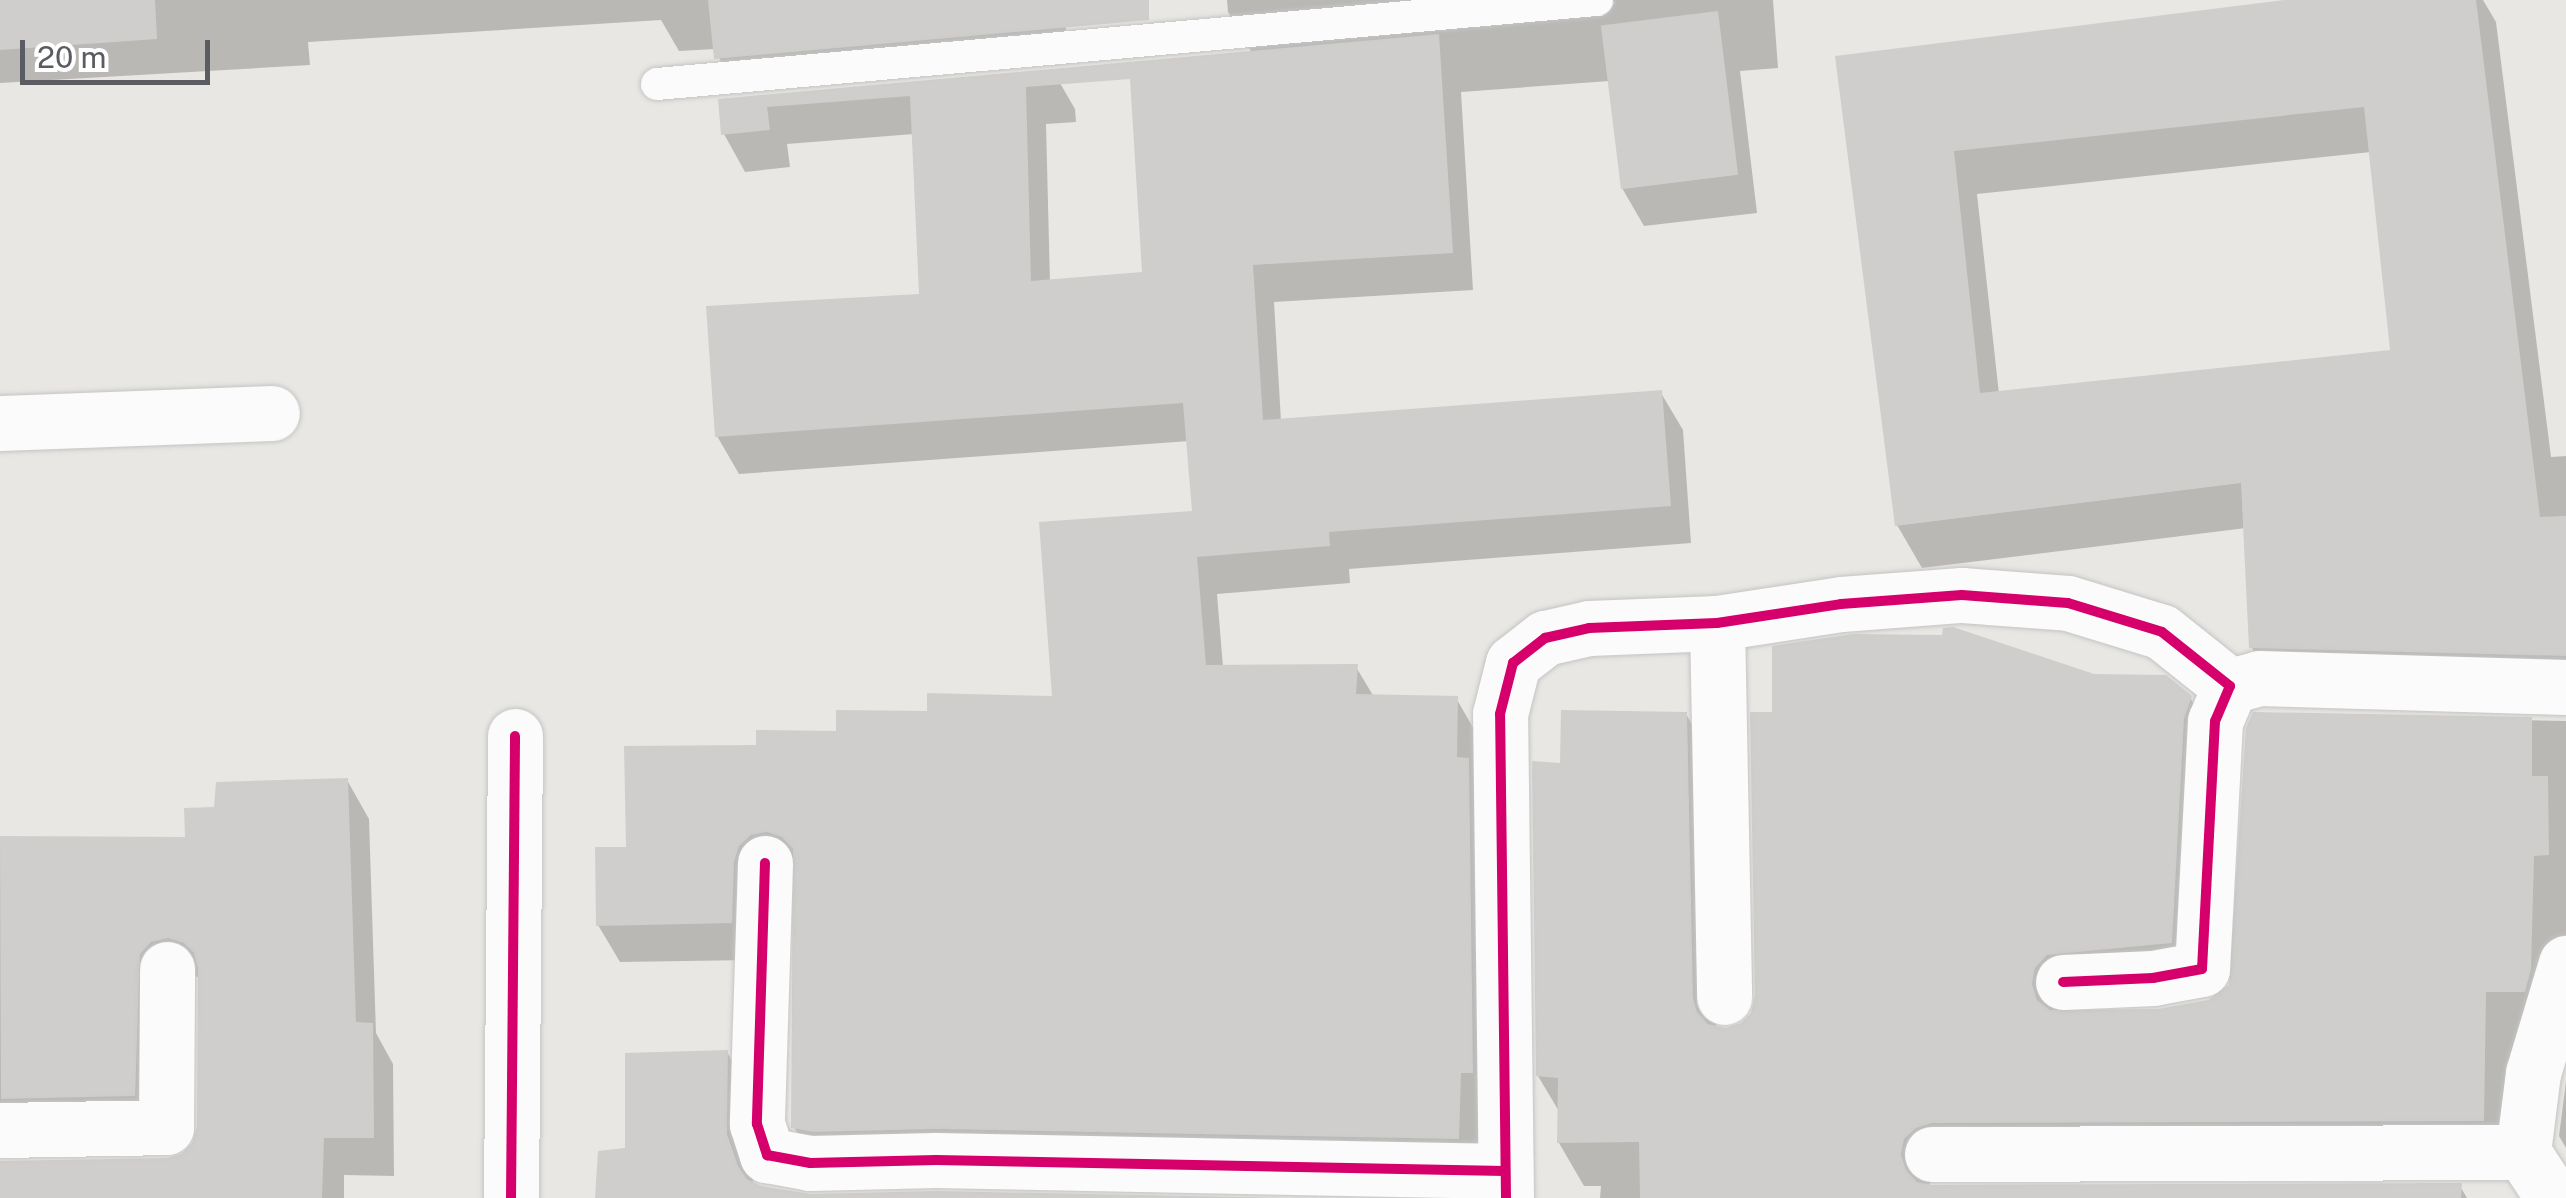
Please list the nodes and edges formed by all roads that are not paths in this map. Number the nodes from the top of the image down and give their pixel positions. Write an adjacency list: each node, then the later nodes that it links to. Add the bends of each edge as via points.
1 (1597, 0): 2 (lane)
2 (657, 84)
3 (272, 413): 4 (street)
4 (0, 423)
5 (1717, 624): 6 (street, via 1944,596 2068,603 2162,632); 13 (street); 17 (street, via 1589,628 1545,638 1512,663 1500,714)
6 (2230, 686): 7 (street, via 2260,678); 12 (street, via 2215,721 2202,969)
7 (2566, 687)
8 (515, 736): 18 (street)
9 (766, 864): 17 (street, via 757,1124 767,1156 810,1163 936,1160)
10 (2566, 963): 15 (street, via 2533,1073)
11 (167, 969): 14 (street, via 166,1127)
12 (2063, 982)
13 (1724, 997)
14 (0, 1130)
15 (2522, 1152): 16 (street); 19 (street)
16 (1932, 1154)
17 (1506, 1184)
18 (511, 1198)
19 (2552, 1198)

